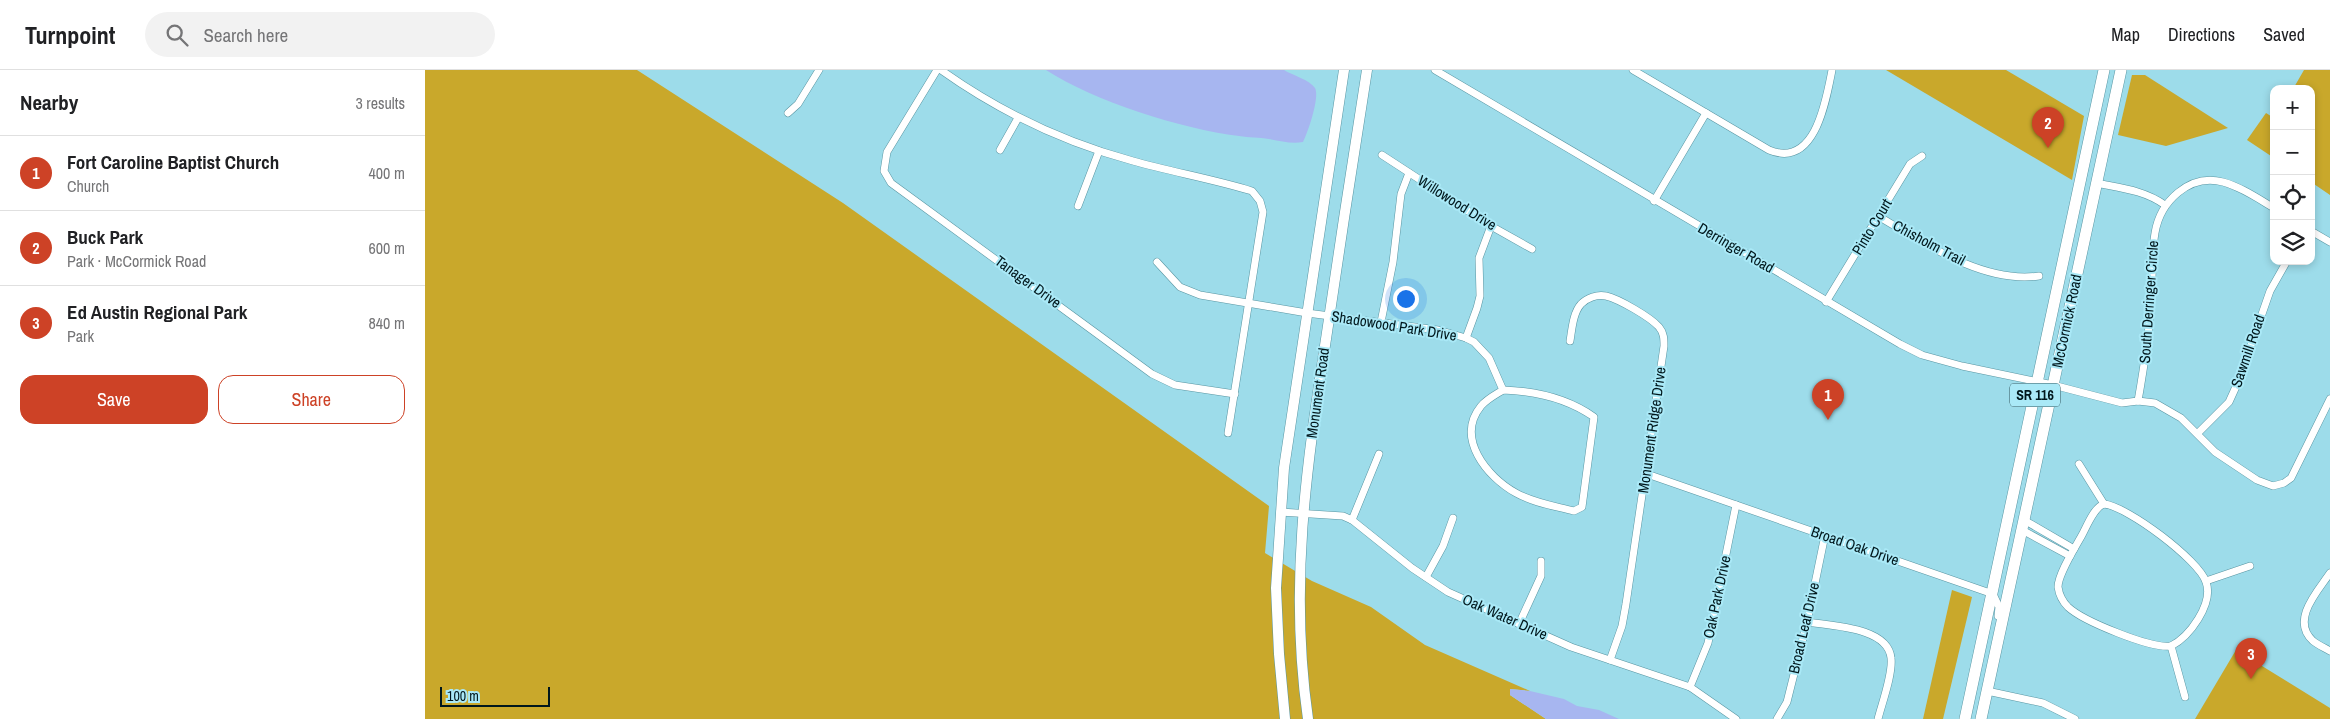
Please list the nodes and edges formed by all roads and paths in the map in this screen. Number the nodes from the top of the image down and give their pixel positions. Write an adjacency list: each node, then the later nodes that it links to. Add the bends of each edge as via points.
1 (819, 70): 11 (street, via 798,104)
2 (937, 70): 42 (street, Tanager Drive, via 884,159 884,171 891,183 1152,374 1175,385)
3 (941, 70): 13 (street)
4 (1344, 70): 34 (main road, Monument Road)
5 (1367, 70): 35 (main road, Monument Road)
6 (1435, 70): 20 (street, Derringer Road)
7 (1633, 70): 12 (street)
8 (1833, 70): 12 (street, via 1824,111 1810,138 1797,152 1777,154)
9 (2104, 70): 39 (main road, McCormick Road / SR 116)
10 (2121, 70): 19 (main road, McCormick Road / SR 116)
11 (788, 113)
12 (1706, 114): 20 (street)
13 (1018, 118): 14 (street); 15 (street)
14 (1000, 150)
15 (1099, 151): 22 (street); 32 (street, via 1252,190 1263,212)
16 (1382, 155): 18 (street, Willowood Drive)
17 (1921, 156): 24 (street, Pinto Court, via 1910,164)
18 (1409, 173): 25 (street, Willowood Drive); 36 (street, via 1401,194 1393,262)
19 (2096, 183): 21 (street, via 2148,194); 40 (main road, McCormick Road / SR 116)
20 (1654, 200): 33 (street, Derringer Road)
21 (2165, 205): 23 (street, via 2189,186 2215,181 2244,190); 44 (street, South Derringer Circle, via 2154,235 2148,353)
22 (1078, 206)
23 (2270, 206)
24 (1878, 216): 31 (street, Chisholm Trail, via 1959,261 2022,278); 33 (street, Pinto Court)
25 (1491, 226): 28 (street, Willowood Drive); 37 (street, via 1479,258 1480,296)
26 (2315, 233): 27 (street)
27 (2330, 242)
28 (1532, 248)
29 (1157, 262): 32 (street, Shadowood Park Drive, via 1171,279 1190,292)
30 (2285, 265): 46 (street, Sawmill Road, via 2270,291 2229,402)
31 (2039, 276)
32 (1249, 302): 34 (street, Shadowood Park Drive); 42 (street)
33 (1826, 302): 39 (street, Derringer Road, via 1922,355)
34 (1307, 314): 35 (street, Shadowood Park Drive); 52 (main road, Monument Road)
35 (1329, 316): 36 (street, Shadowood Park Drive); 53 (main road, Monument Road)
36 (1381, 322): 37 (street, Shadowood Park Drive, via 1438,330)
37 (1465, 338): 41 (street, Shadowood Park Drive, via 1474,342 1489,358)
38 (1570, 341): 49 (street, Monument Ridge Drive, via 1577,308 1587,298 1596,296 1605,296 1659,327 1664,346)
39 (2038, 382): 40 (street, Derringer Road); 64 (main road, McCormick Road / SR 116)
40 (2053, 385): 44 (street, Derringer Road, via 2122,402); 56 (main road, McCormick Road / SR 116)
41 (1503, 390): 41 (street, via 1483,404 1474,420 1471,439 1477,456 1485,468 1517,494 1574,511 1581,508 1594,417 1581,408 1550,396)
42 (1235, 394): 45 (street)
43 (2330, 399): 46 (street, Derringer Road, via 2291,478 2273,486 2228,463)
44 (2138, 401): 46 (street, Derringer Road, via 2165,407)
45 (1228, 433)
46 (2198, 433)
47 (1379, 454): 55 (street)
48 (2079, 464): 50 (street)
49 (1647, 474): 51 (street, Broad Oak Drive); 69 (street, Monument Ridge Drive, via 1627,604)
50 (2104, 504): 58 (street, via 2096,510); 63 (street, via 2117,506 2153,530 2188,559)
51 (1736, 505): 57 (street, Broad Oak Drive); 71 (street, Oak Park Drive, via 1708,643)
52 (1280, 512): 53 (street, Oak Water Drive); 74 (main road, Monument Road, via 1276,588)
53 (1302, 513): 55 (street, Oak Water Drive, via 1343,516); 75 (main road, Monument Road, via 1299,624)
54 (1453, 518): 62 (street)
55 (1352, 520): 62 (street, Oak Water Drive)
56 (2023, 525): 58 (street); 70 (main road, McCormick Road / SR 116)
57 (1825, 535): 64 (street, Broad Oak Drive); 65 (street, Broad Leaf Drive)
58 (2072, 552): 67 (street, via 2059,583 2060,595 2067,606 2083,617 2133,638 2152,645)
59 (1541, 561): 66 (street, via 1541,576)
60 (2250, 566): 63 (street)
61 (2330, 573): 68 (street, via 2305,613 2304,623 2313,640)
62 (1427, 577): 66 (street, Oak Water Drive, via 1448,592)
63 (2206, 582): 67 (street, via 2203,608 2187,633)
64 (1993, 594): 70 (street, via 1999,607 1992,644); 79 (main road, McCormick Road / SR 116)
65 (1807, 622): 77 (street, Broad Leaf Drive, via 1787,702); 78 (street, via 1875,635 1888,648 1890,667)
66 (1519, 624): 69 (street, Oak Water Drive)
67 (2171, 646): 73 (street)
68 (2330, 651)
69 (1610, 660): 71 (street, Oak Water Drive)
70 (1992, 667): 72 (main road, McCormick Road / SR 116)
71 (1689, 686): 76 (street, Oak Water Drive)
72 (1987, 691): 80 (main road, McCormick Road / SR 116); 81 (street, via 2043,703)
73 (2185, 696)
74 (1285, 719)
75 (1308, 719)
76 (1736, 719)
77 (1777, 719)
78 (1878, 719)
79 (1965, 719)
80 (1981, 719)
81 (2075, 719)

